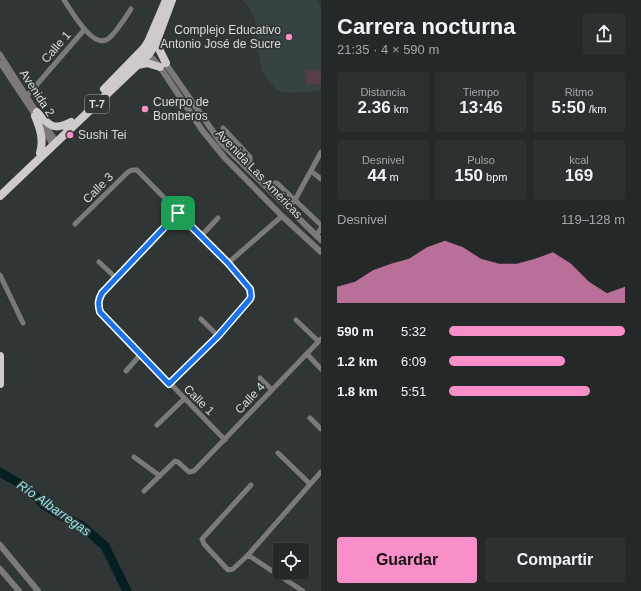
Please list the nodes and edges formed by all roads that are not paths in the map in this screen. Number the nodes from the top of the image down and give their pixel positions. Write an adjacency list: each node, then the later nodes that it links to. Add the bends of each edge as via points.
1 (64, 0): 5 (street)
2 (166, 0): 6 (highway, T-7)
3 (172, 0): 6 (highway, T-7)
4 (131, 9): 5 (street, via 108,40 100,41)
5 (84, 30): 11 (street, Calle 1)
6 (150, 47): 9 (highway, T-7); 10 (highway); 10 (street, Avenida Las Américas); 13 (highway, T-7)
7 (0, 54): 11 (street, Avenida 2)
8 (0, 63): 12 (street)
9 (138, 65): 10 (highway, via 147,63); 15 (highway, T-7)
10 (163, 66): 18 (street, Avenida Las Américas, via 221,143); 26 (street, Avenida Las Américas, via 212,143)
11 (27, 96): 12 (street, Avenida 2)
12 (36, 114): 13 (highway, via 52,126 60,127); 15 (street, Avenida 2); 17 (highway, via 42,143)
13 (71, 122): 15 (highway, T-7)
14 (223, 128): 18 (street, via 250,157 250,162)
15 (53, 142): 17 (highway, T-7); 22 (highway, T-7)
16 (321, 152): 19 (street)
17 (40, 153): 22 (highway, T-7)
18 (246, 166): 21 (street, Avenida Las Américas)
19 (311, 171): 20 (street); 23 (street)
20 (321, 179)
21 (263, 183): 23 (street, via 277,183); 24 (street, Avenida Las Américas)
22 (1, 195)
23 (295, 200): 24 (street); 29 (street)
24 (288, 208): 32 (street, Avenida Las Américas)
25 (178, 213): 28 (street, Calle 3, via 137,170 132,170); 31 (street); 37 (street, Calle 1)
26 (282, 216): 33 (street, Avenida Las Américas); 35 (street)
27 (218, 218): 31 (street)
28 (75, 224)
29 (321, 224)
30 (321, 228): 32 (street)
31 (201, 236): 35 (street)
32 (319, 238)
33 (321, 252)
34 (99, 262): 37 (street)
35 (228, 263): 41 (street, via 250,289 251,296)
36 (0, 275): 40 (street)
37 (116, 278): 43 (street, Calle 1, via 99,299 100,312)
38 (201, 320): 41 (street)
39 (296, 320): 42 (street)
40 (23, 323)
41 (218, 336): 50 (street)
42 (320, 340): 44 (street, Calle 4)
43 (141, 354): 47 (street); 50 (street, Calle 1)
44 (307, 354): 46 (street); 51 (street, Calle 4)
45 (0, 356): 49 (highway)
46 (321, 369)
47 (126, 371)
48 (260, 378): 51 (street)
49 (0, 384)
50 (169, 384): 52 (street, Calle 1)
51 (272, 390): 56 (street, Calle 4)
52 (184, 399): 54 (street); 56 (street, Calle 1)
53 (310, 418): 55 (street)
54 (157, 425)
55 (321, 429)
56 (225, 440): 60 (street, Calle 4, via 194,472 189,472 175,461)
57 (278, 453): 61 (street)
58 (134, 457): 60 (street)
59 (321, 472): 61 (street)
60 (160, 476): 63 (street)
61 (310, 484): 65 (street)
62 (251, 485): 65 (street, via 202,540 228,570 233,569)
63 (144, 491)
64 (0, 545): 68 (street)
65 (248, 555): 69 (street)
66 (0, 569): 67 (street)
67 (19, 591)
68 (38, 591)
69 (303, 591)

